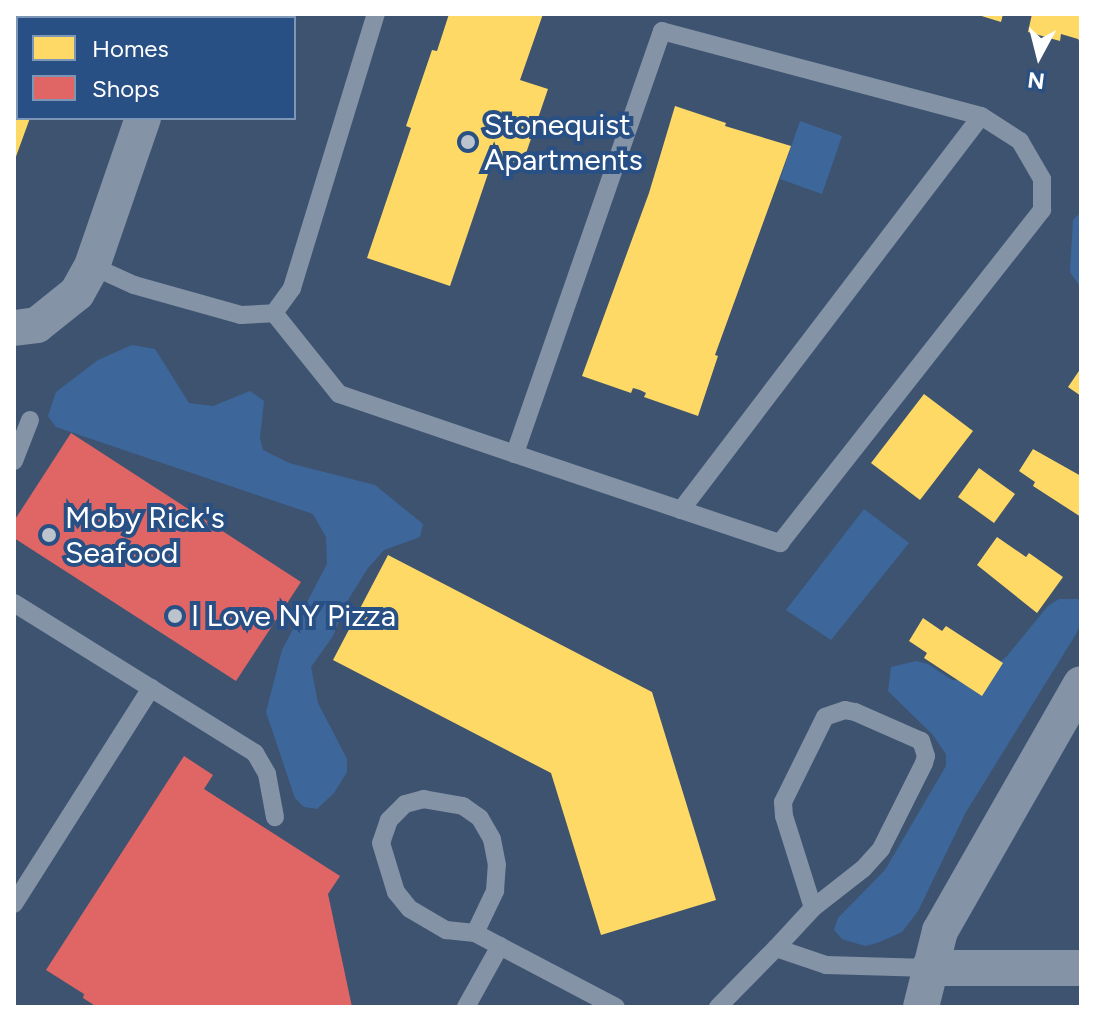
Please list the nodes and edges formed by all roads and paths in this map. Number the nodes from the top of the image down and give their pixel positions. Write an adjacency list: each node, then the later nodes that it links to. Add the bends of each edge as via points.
1 (376, 14): 5 (lane, via 292,288)
2 (981, 116): 8 (lane, via 662,31); 10 (lane); 10 (lane, via 1020,141 1042,179 1042,210 780,543)
3 (142, 120): 4 (street)
4 (92, 266): 5 (lane, via 134,285 241,315); 6 (street, via 77,293)
5 (274, 313): 8 (lane, via 339,394)
6 (26, 326)
7 (30, 420): 9 (lane)
8 (515, 454): 10 (lane)
9 (14, 461)
10 (681, 510)
11 (14, 603): 13 (lane)
12 (1081, 684): 20 (street, via 940,931)
13 (151, 688): 14 (lane, via 255,753 267,774); 15 (lane)
14 (275, 817)
15 (14, 904)
16 (813, 908): 16 (lane, via 881,849 926,756 914,736 855,712 825,717 783,802); 19 (lane)
17 (475, 933): 17 (lane, via 427,922 396,892 381,843 389,820 405,804 424,799 463,806 480,818 492,839 495,891); 18 (lane)
18 (500, 946): 22 (lane); 23 (lane)
19 (776, 948): 20 (lane, via 826,965); 25 (lane)
20 (929, 968): 21 (street); 26 (street)
21 (1081, 968)
22 (588, 1001): 24 (lane)
23 (466, 1007)
24 (616, 1007)
25 (718, 1007)
26 (921, 1007)

